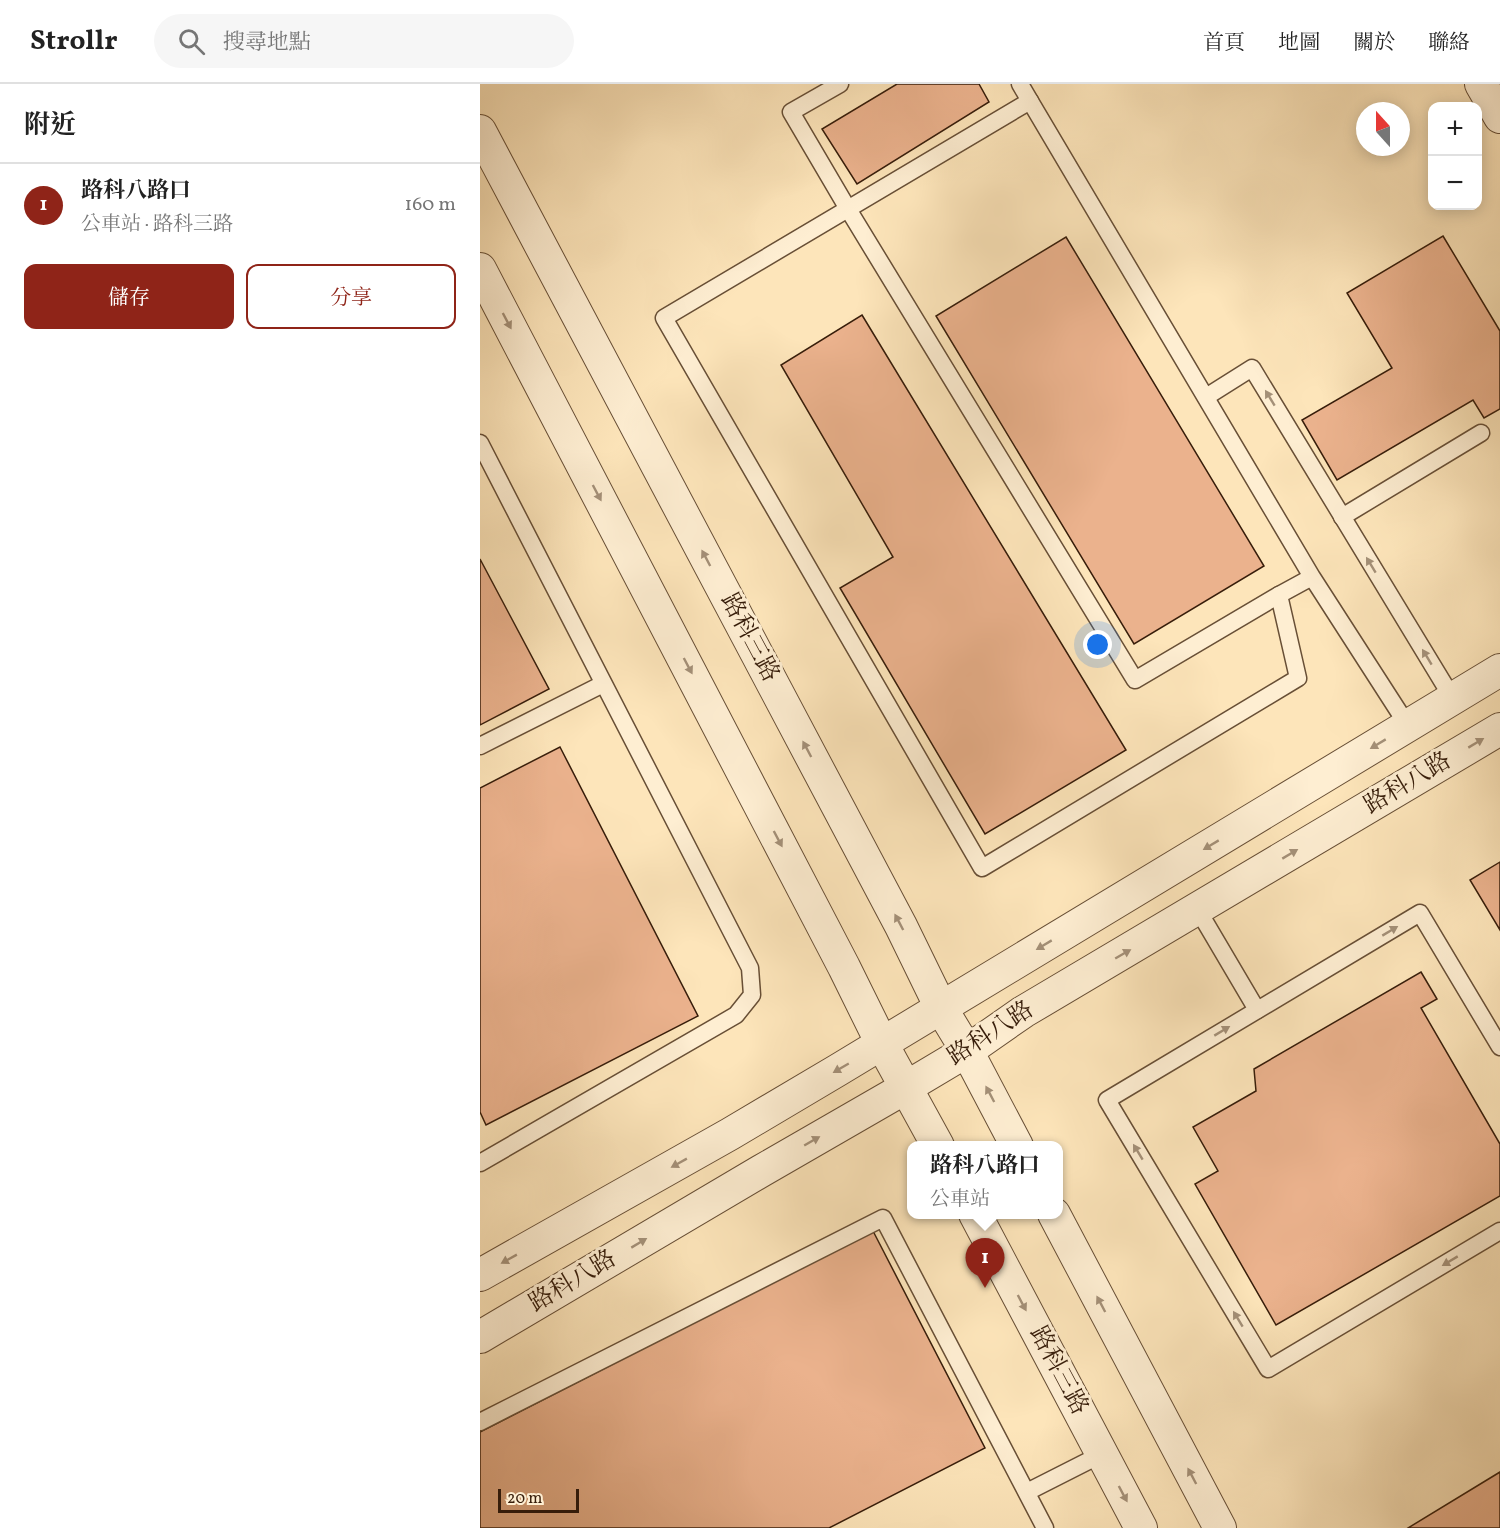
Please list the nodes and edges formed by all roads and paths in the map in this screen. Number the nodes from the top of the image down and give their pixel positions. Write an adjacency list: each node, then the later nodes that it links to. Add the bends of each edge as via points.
1 (840, 84): 7 (lane, via 791,112)
2 (1020, 84): 4 (lane)
3 (1481, 84): 5 (street)
4 (1030, 101): 7 (lane); 9 (lane)
5 (1500, 117)
6 (480, 131): 22 (street, 路科三路, one-way to 6)
7 (848, 209): 14 (lane, via 1136,680); 14 (lane, via 664,318 982,868 1298,678)
8 (480, 269): 24 (street, one-way to 24)
9 (1206, 397): 12 (lane, one-way to 9, via 1252,368); 13 (lane)
10 (1482, 433): 12 (lane)
11 (480, 443): 16 (lane)
12 (1342, 517): 17 (lane, one-way to 12)
13 (1312, 576): 14 (lane); 18 (lane)
14 (1279, 595)
15 (1500, 670): 17 (street, 路科八路)
16 (603, 684): 20 (lane); 30 (lane, via 750,968 752,995 736,1015)
17 (1453, 699): 18 (street, 路科八路)
18 (1408, 726): 22 (street, 路科八路, one-way to 22)
19 (1500, 729): 21 (street, 路科八路, one-way to 19)
20 (480, 746)
21 (1198, 910): 23 (lane); 26 (street, 路科八路, one-way to 21, via 1023,1012)
22 (941, 1008): 24 (street, 路科八路); 26 (street, 路科三路)
23 (1257, 1010): 25 (lane, one-way to 25, via 1420,913); 33 (lane, one-way to 23, via 1268,1369 1107,1100)
24 (882, 1044): 27 (street); 34 (street, 路科八路, one-way to 34)
25 (1500, 1047)
26 (967, 1051): 27 (street, 路科八路); 29 (street, 路科三路, one-way to 26)
27 (905, 1088): 28 (street); 35 (street, 路科八路, one-way to 27)
28 (935, 1141)
29 (1014, 1141)
30 (480, 1163)
31 (977, 1219): 37 (street, 路科三路, one-way to 37)
32 (1056, 1219): 41 (street, one-way to 32)
33 (1500, 1231)
34 (480, 1275)
35 (480, 1336)
36 (480, 1422): 38 (lane, via 883,1218)
37 (1102, 1454): 38 (lane); 40 (street, 路科三路, one-way to 40)
38 (1027, 1492): 39 (lane)
39 (1045, 1528)
40 (1141, 1528)
41 (1220, 1528)

